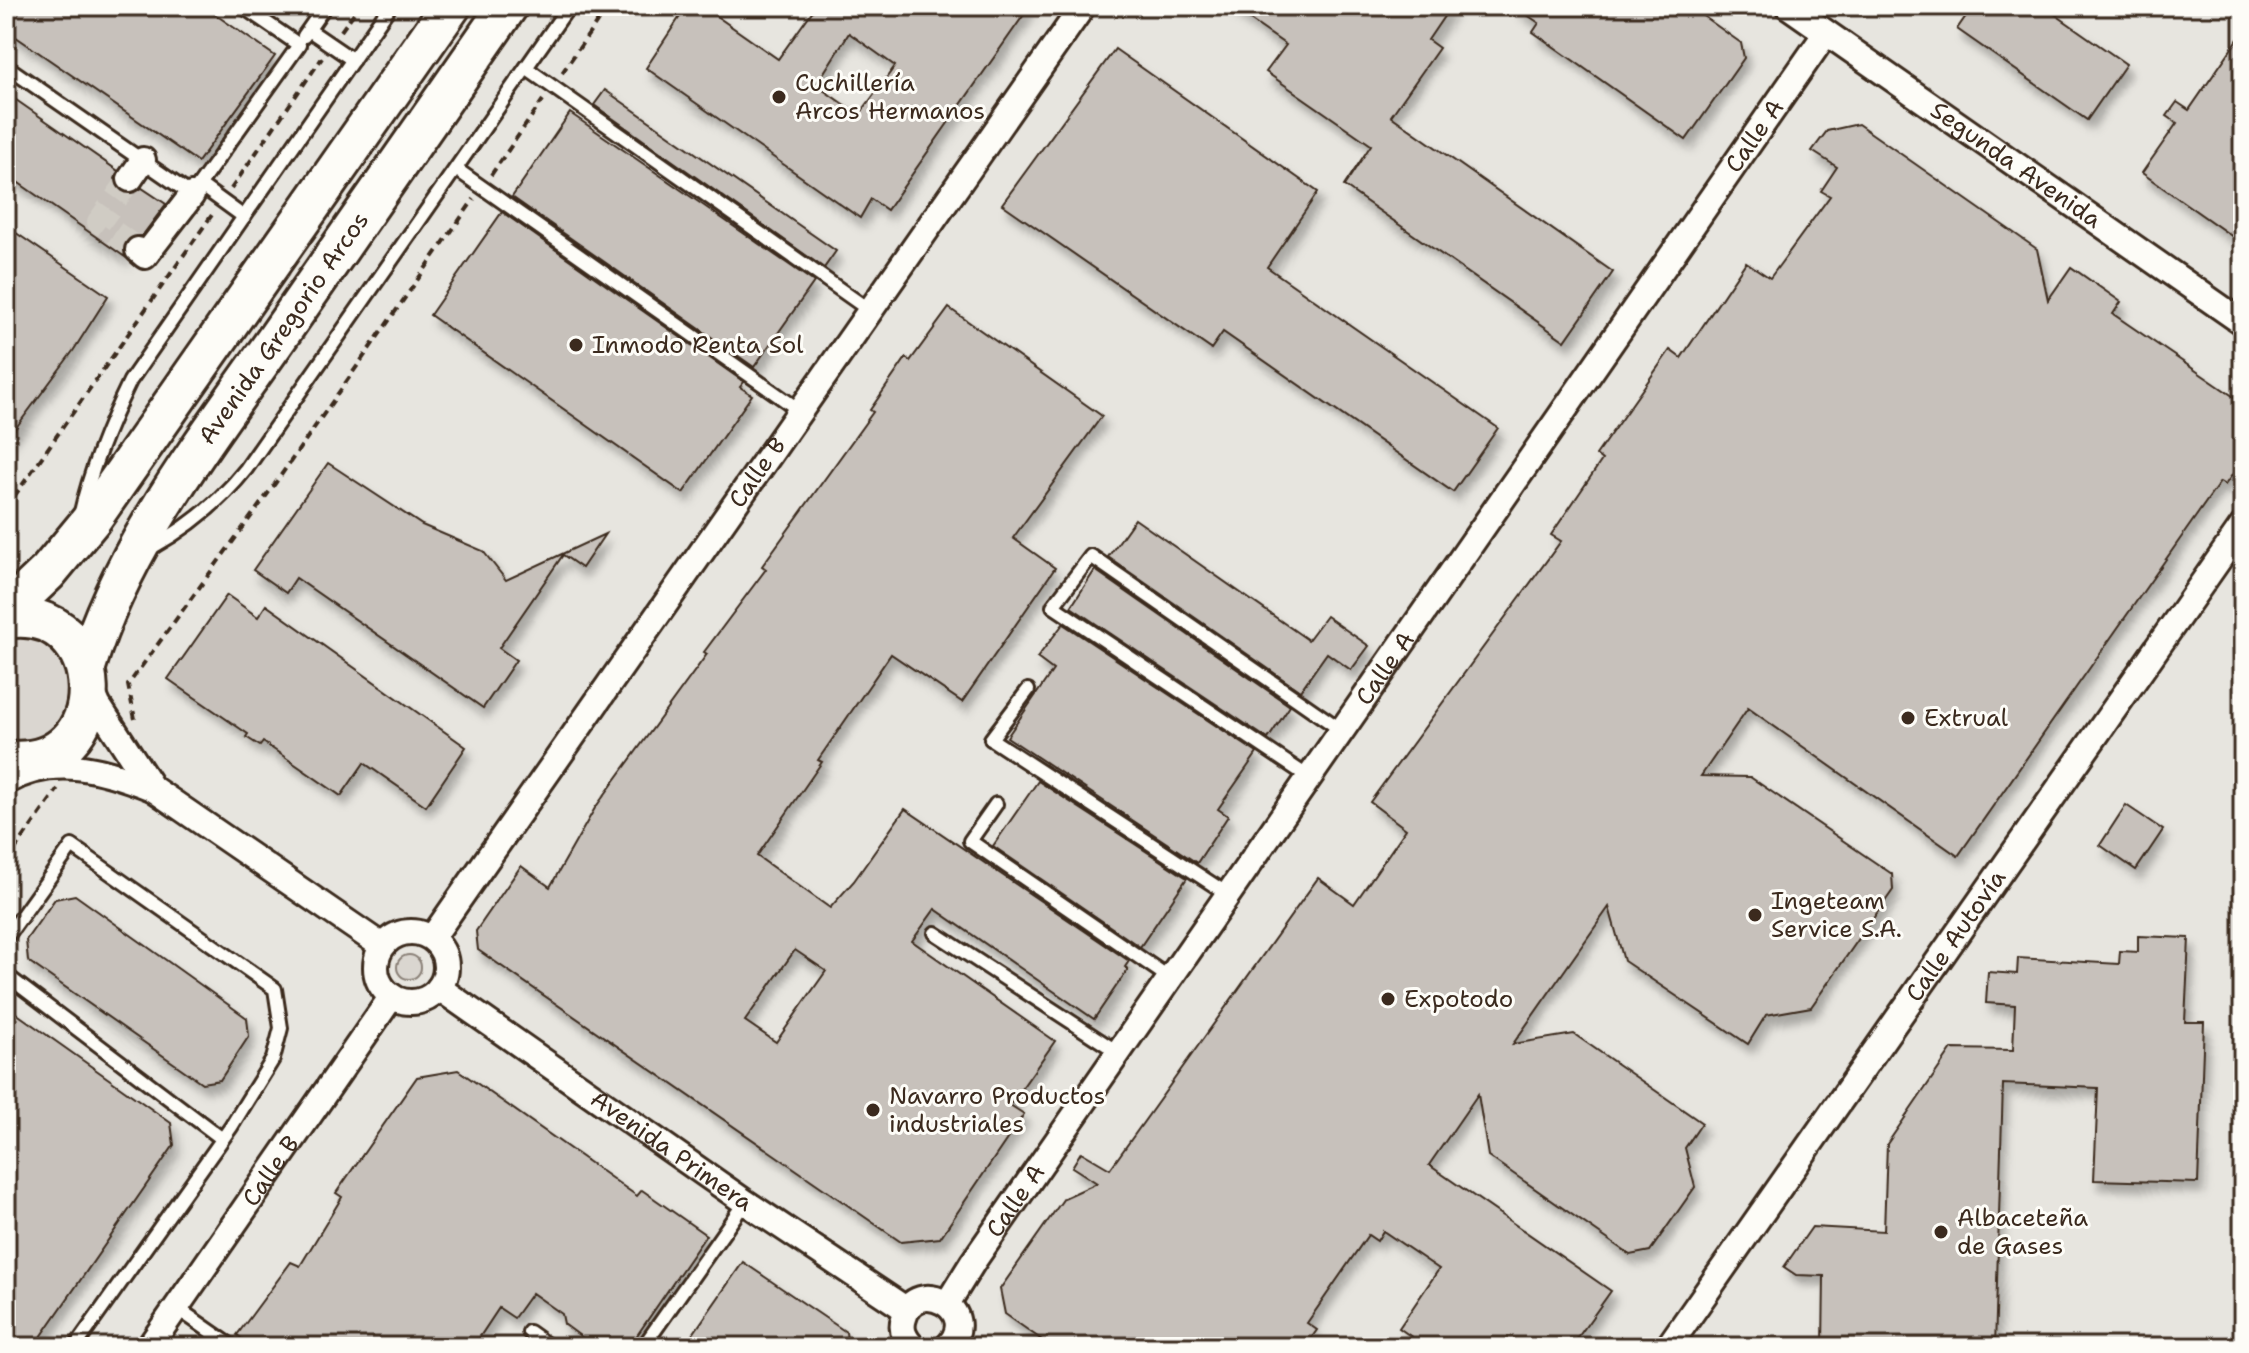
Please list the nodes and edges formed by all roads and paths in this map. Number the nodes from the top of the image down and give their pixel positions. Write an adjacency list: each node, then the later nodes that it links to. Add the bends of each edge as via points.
1 (242, 6): 13 (lane)
2 (325, 6): 11 (lane)
3 (359, 6): 14 (path)
4 (390, 6): 15 (lane)
5 (451, 6): 30 (main road, Avenida Gregorio Arcos)
6 (508, 6): 31 (main road, Avenida Gregorio Arcos, via 203,445)
7 (569, 6): 17 (lane)
8 (608, 6): 18 (path)
9 (1083, 6): 25 (street, Calle B)
10 (1788, 6): 12 (street, Segunda Avenida)
11 (309, 30): 13 (lane); 14 (lane)
12 (1826, 33): 26 (street, Segunda Avenida); 37 (street, Calle A)
13 (299, 45): 21 (lane)
14 (331, 45): 15 (lane); 22 (path)
15 (353, 60): 23 (lane)
16 (6, 66): 21 (lane, via 136,170)
17 (526, 68): 18 (lane); 19 (lane)
18 (552, 87): 20 (path); 25 (lane)
19 (456, 169): 20 (lane); 31 (lane, via 223,498 180,532)
20 (482, 187): 27 (lane); 36 (path, via 128,685)
21 (196, 190): 22 (lane); 24 (street, via 145,256)
22 (222, 201): 23 (lane); 28 (path)
23 (244, 217): 30 (lane, via 130,381 86,488)
24 (138, 250)
25 (869, 310): 27 (street, Calle B)
26 (2243, 323)
27 (799, 410): 46 (street, Calle B)
28 (6, 508)
29 (2243, 525): 66 (street, Calle Autovía)
30 (74, 541): 32 (main road, Avenida Gregorio Arcos)
31 (134, 556): 34 (main road, Avenida Gregorio Arcos, via 105,610)
32 (15, 601)
33 (6, 619): 34 (main road, via 48,624 71,642)
34 (87, 675): 38 (main road, Avenida Gregorio Arcos, via 87,706 79,727 64,745); 40 (street, via 110,724)
35 (1028, 690): 43 (lane, via 991,739)
36 (136, 726)
37 (1344, 732): 39 (street, Calle A); 39 (lane, via 1091,556 1053,606)
38 (30, 768): 40 (street, via 117,774); 42 (path)
39 (1310, 778): 43 (street, Calle A)
40 (152, 788): 47 (street)
41 (996, 804): 49 (lane, via 970,841)
42 (6, 862)
43 (1229, 895): 49 (street, Calle A)
44 (935, 933): 52 (lane)
45 (6, 938): 53 (lane, via 72,846 275,989 281,1028 273,1059)
46 (432, 938): 47 (street, via 404,932); 50 (street, via 446,959)
47 (382, 946): 51 (street, via 378,979)
48 (6, 975): 53 (lane)
49 (1171, 979): 52 (street, Calle A)
50 (439, 988): 51 (street, via 417,1001); 54 (street, Avenida Primera)
51 (392, 996): 56 (street, Calle B)
52 (1119, 1053): 55 (street, Calle A)
53 (221, 1138): 60 (lane)
54 (745, 1202): 57 (street, Avenida Primera); 64 (lane)
55 (947, 1304): 57 (street, via 926,1298); 59 (street, via 958,1327)
56 (177, 1308): 61 (street, Calle B); 62 (lane)
57 (907, 1310): 65 (street, via 904,1335)
58 (529, 1332): 63 (lane)
59 (951, 1346)
60 (75, 1347)
61 (149, 1347)
62 (233, 1347)
63 (550, 1347)
64 (643, 1347)
65 (913, 1347)
66 (1668, 1347)

